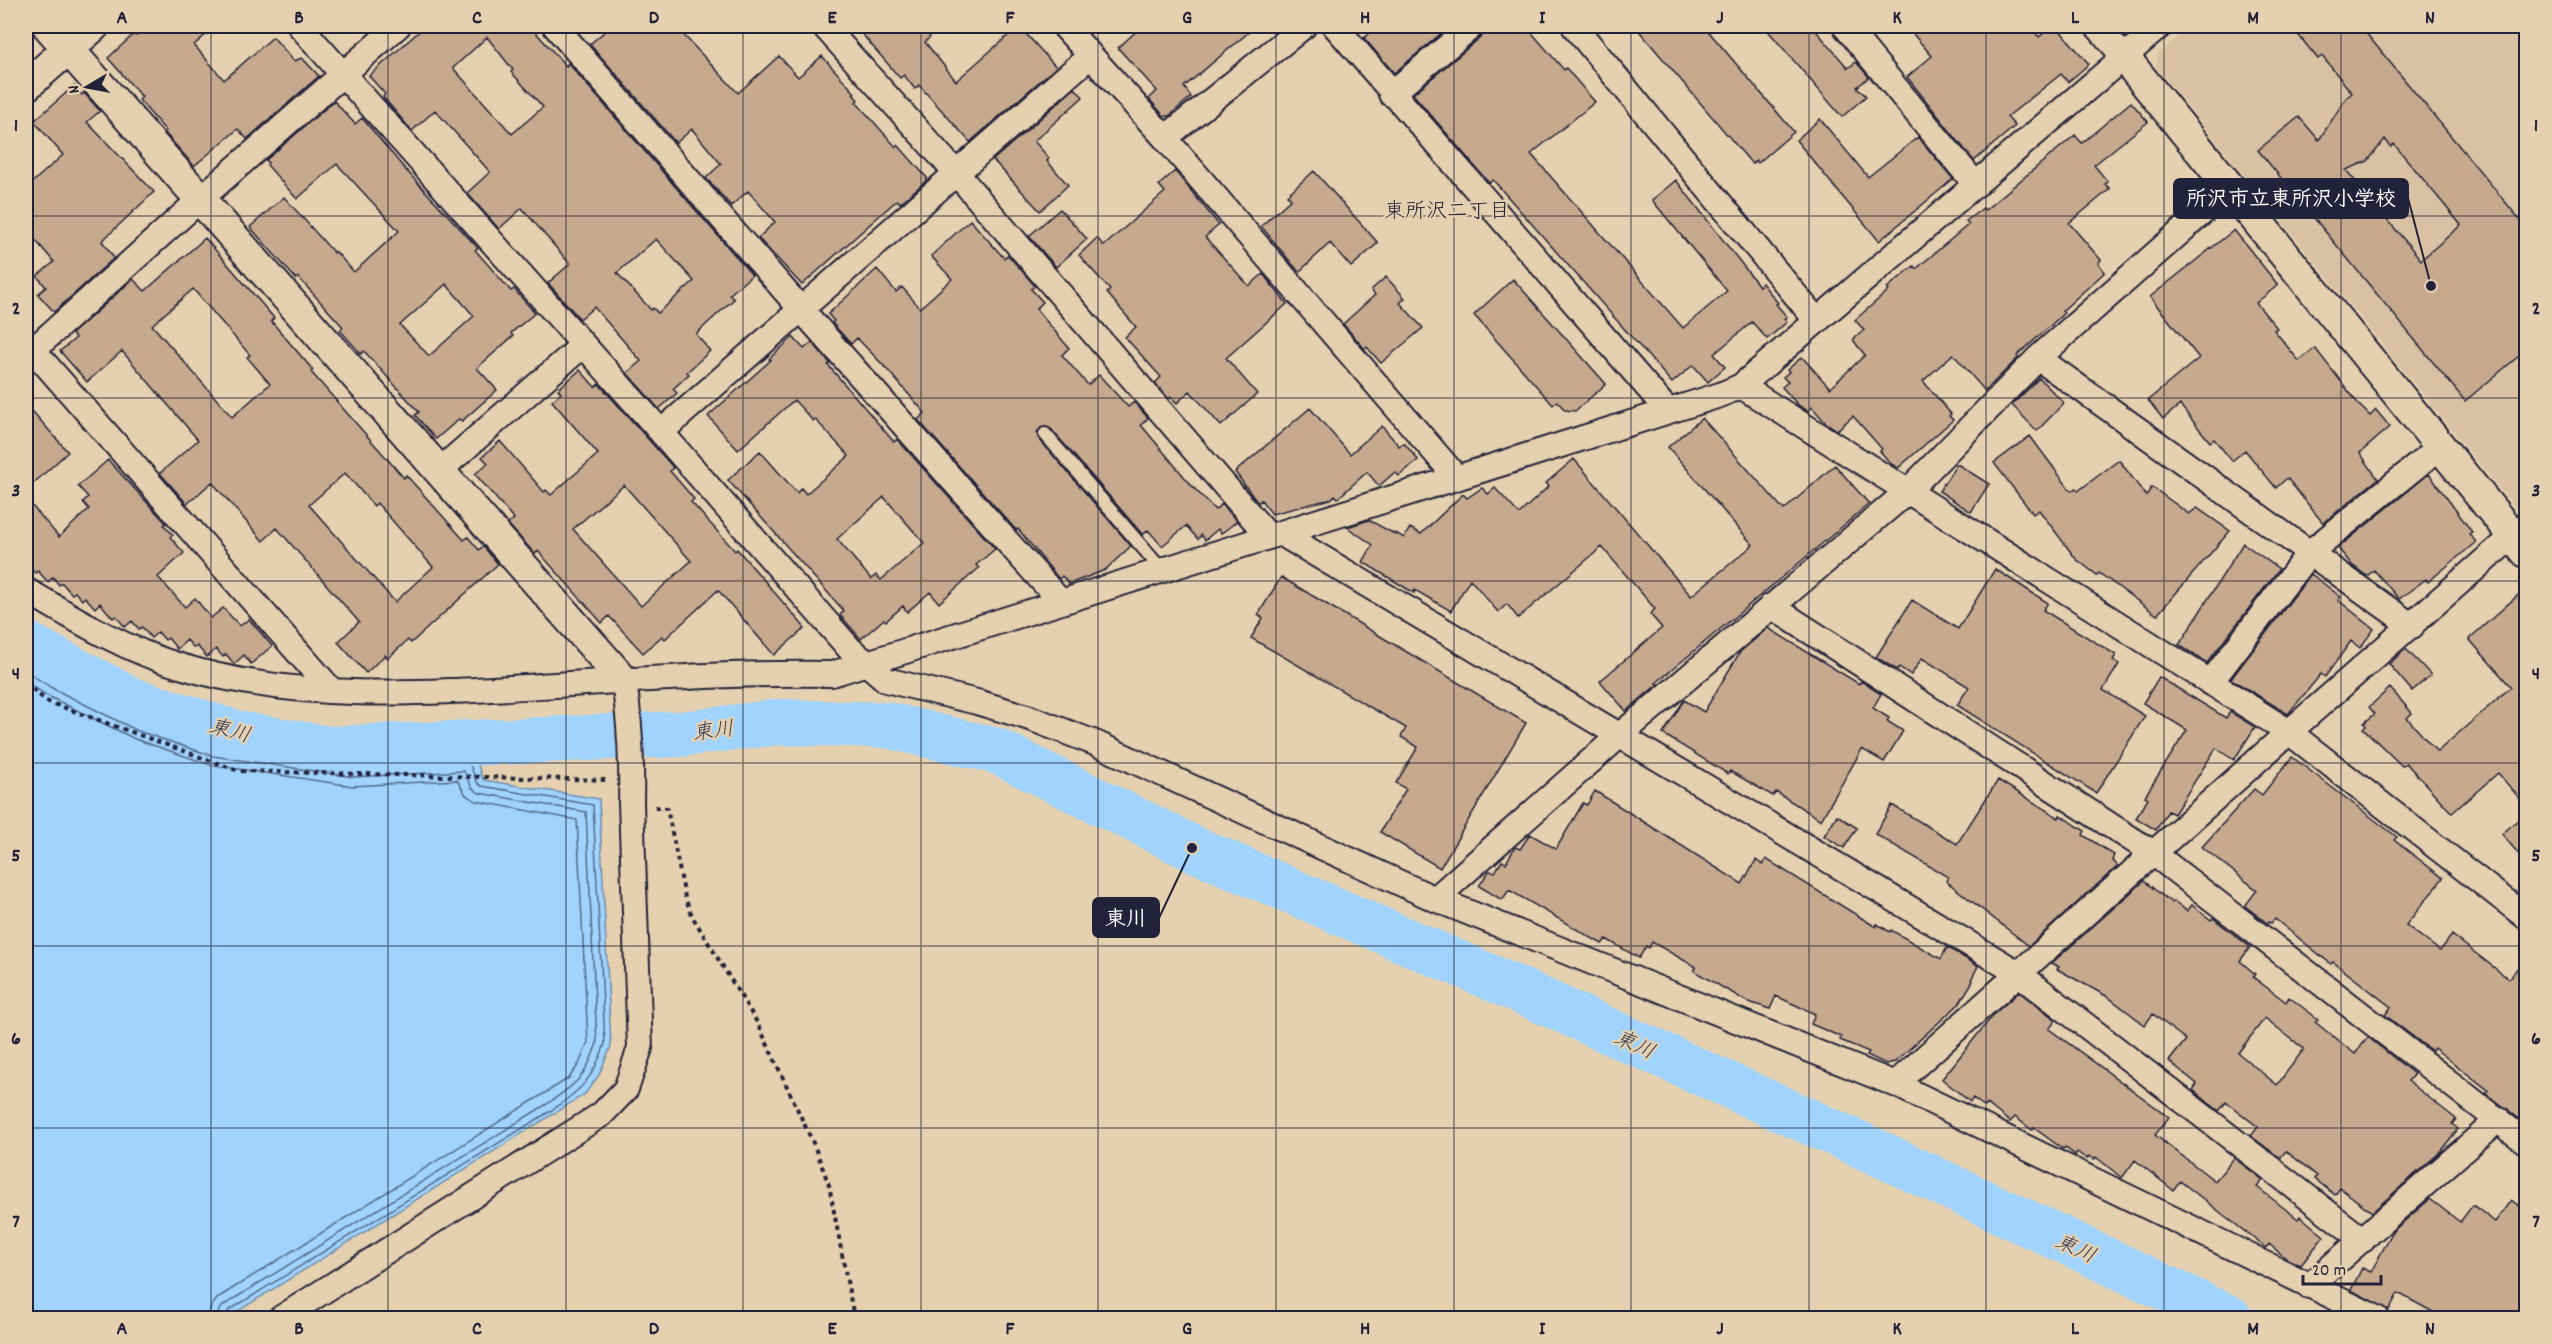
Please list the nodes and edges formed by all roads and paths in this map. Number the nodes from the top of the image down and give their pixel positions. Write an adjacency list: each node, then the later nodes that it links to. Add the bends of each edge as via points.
1 (48, 26): 15 (street)
2 (94, 26): 15 (street)
3 (300, 26): 18 (street)
4 (398, 26): 18 (street)
5 (555, 26): 26 (street)
6 (825, 26): 22 (street)
7 (1064, 26): 16 (street)
8 (1304, 26): 21 (street)
9 (1335, 26): 20 (street)
10 (1472, 26): 20 (street)
11 (1574, 26): 27 (street)
12 (1845, 26): 23 (street)
13 (2097, 26): 17 (street)
14 (2160, 26): 17 (street)
15 (68, 49): 19 (street); 25 (street)
16 (1090, 56): 21 (street); 22 (street)
17 (2124, 57): 23 (street); 24 (street)
18 (343, 74): 25 (street); 28 (street)
19 (26, 86)
20 (1391, 94): 31 (street)
21 (1166, 138): 36 (street)
22 (957, 174): 26 (street); 38 (street)
23 (1976, 185): 27 (street)
24 (2230, 188): 29 (street); 34 (street)
25 (201, 198): 35 (street); 50 (street, via 33,351)
26 (802, 310): 32 (street); 43 (street)
27 (1817, 321): 30 (street)
28 (583, 345): 32 (street); 35 (street)
29 (2038, 358): 37 (street); 40 (street)
30 (1741, 386): 31 (street); 37 (street)
31 (1668, 411): 36 (street)
32 (661, 432): 46 (street)
33 (1045, 434): 41 (lane)
34 (2440, 447): 39 (street); 40 (street)
35 (439, 471): 47 (street)
36 (1456, 478): 38 (street)
37 (1907, 492): 44 (street); 49 (street)
38 (1275, 535): 41 (street); 52 (street)
39 (2522, 537): 45 (street)
40 (2309, 553): 45 (street); 49 (street)
41 (1162, 570): 43 (street)
42 (26, 590): 50 (street, via 95,632 179,666 252,684)
43 (1060, 601): 46 (street)
44 (1771, 606): 52 (street); 54 (street)
45 (2412, 626): 51 (street)
46 (867, 664): 47 (street, via 832,675); 55 (street, via 886,680 988,705 1095,743)
47 (624, 681): 50 (street, via 456,692); 53 (street, via 630,716)
48 (26, 682): 53 (path, via 46,701 239,771)
49 (2211, 683): 51 (street)
50 (332, 691)
51 (2289, 732): 54 (street); 56 (street)
52 (1619, 736): 55 (street); 57 (street)
53 (631, 783): 63 (street, via 640,1048 626,1089 602,1114); 64 (path, via 668,808 692,916 758,1023 814,1145 829,1185)
54 (2153, 853): 57 (street); 59 (street)
55 (1434, 899): 58 (street)
56 (2526, 917)
57 (2018, 973): 58 (street); 61 (street)
58 (1895, 1084): 62 (street)
59 (2499, 1119): 60 (street); 61 (street)
60 (2526, 1142)
61 (2363, 1240): 62 (street)
62 (2309, 1286): 65 (street)
63 (281, 1318)
64 (854, 1318)
65 (2377, 1318)

